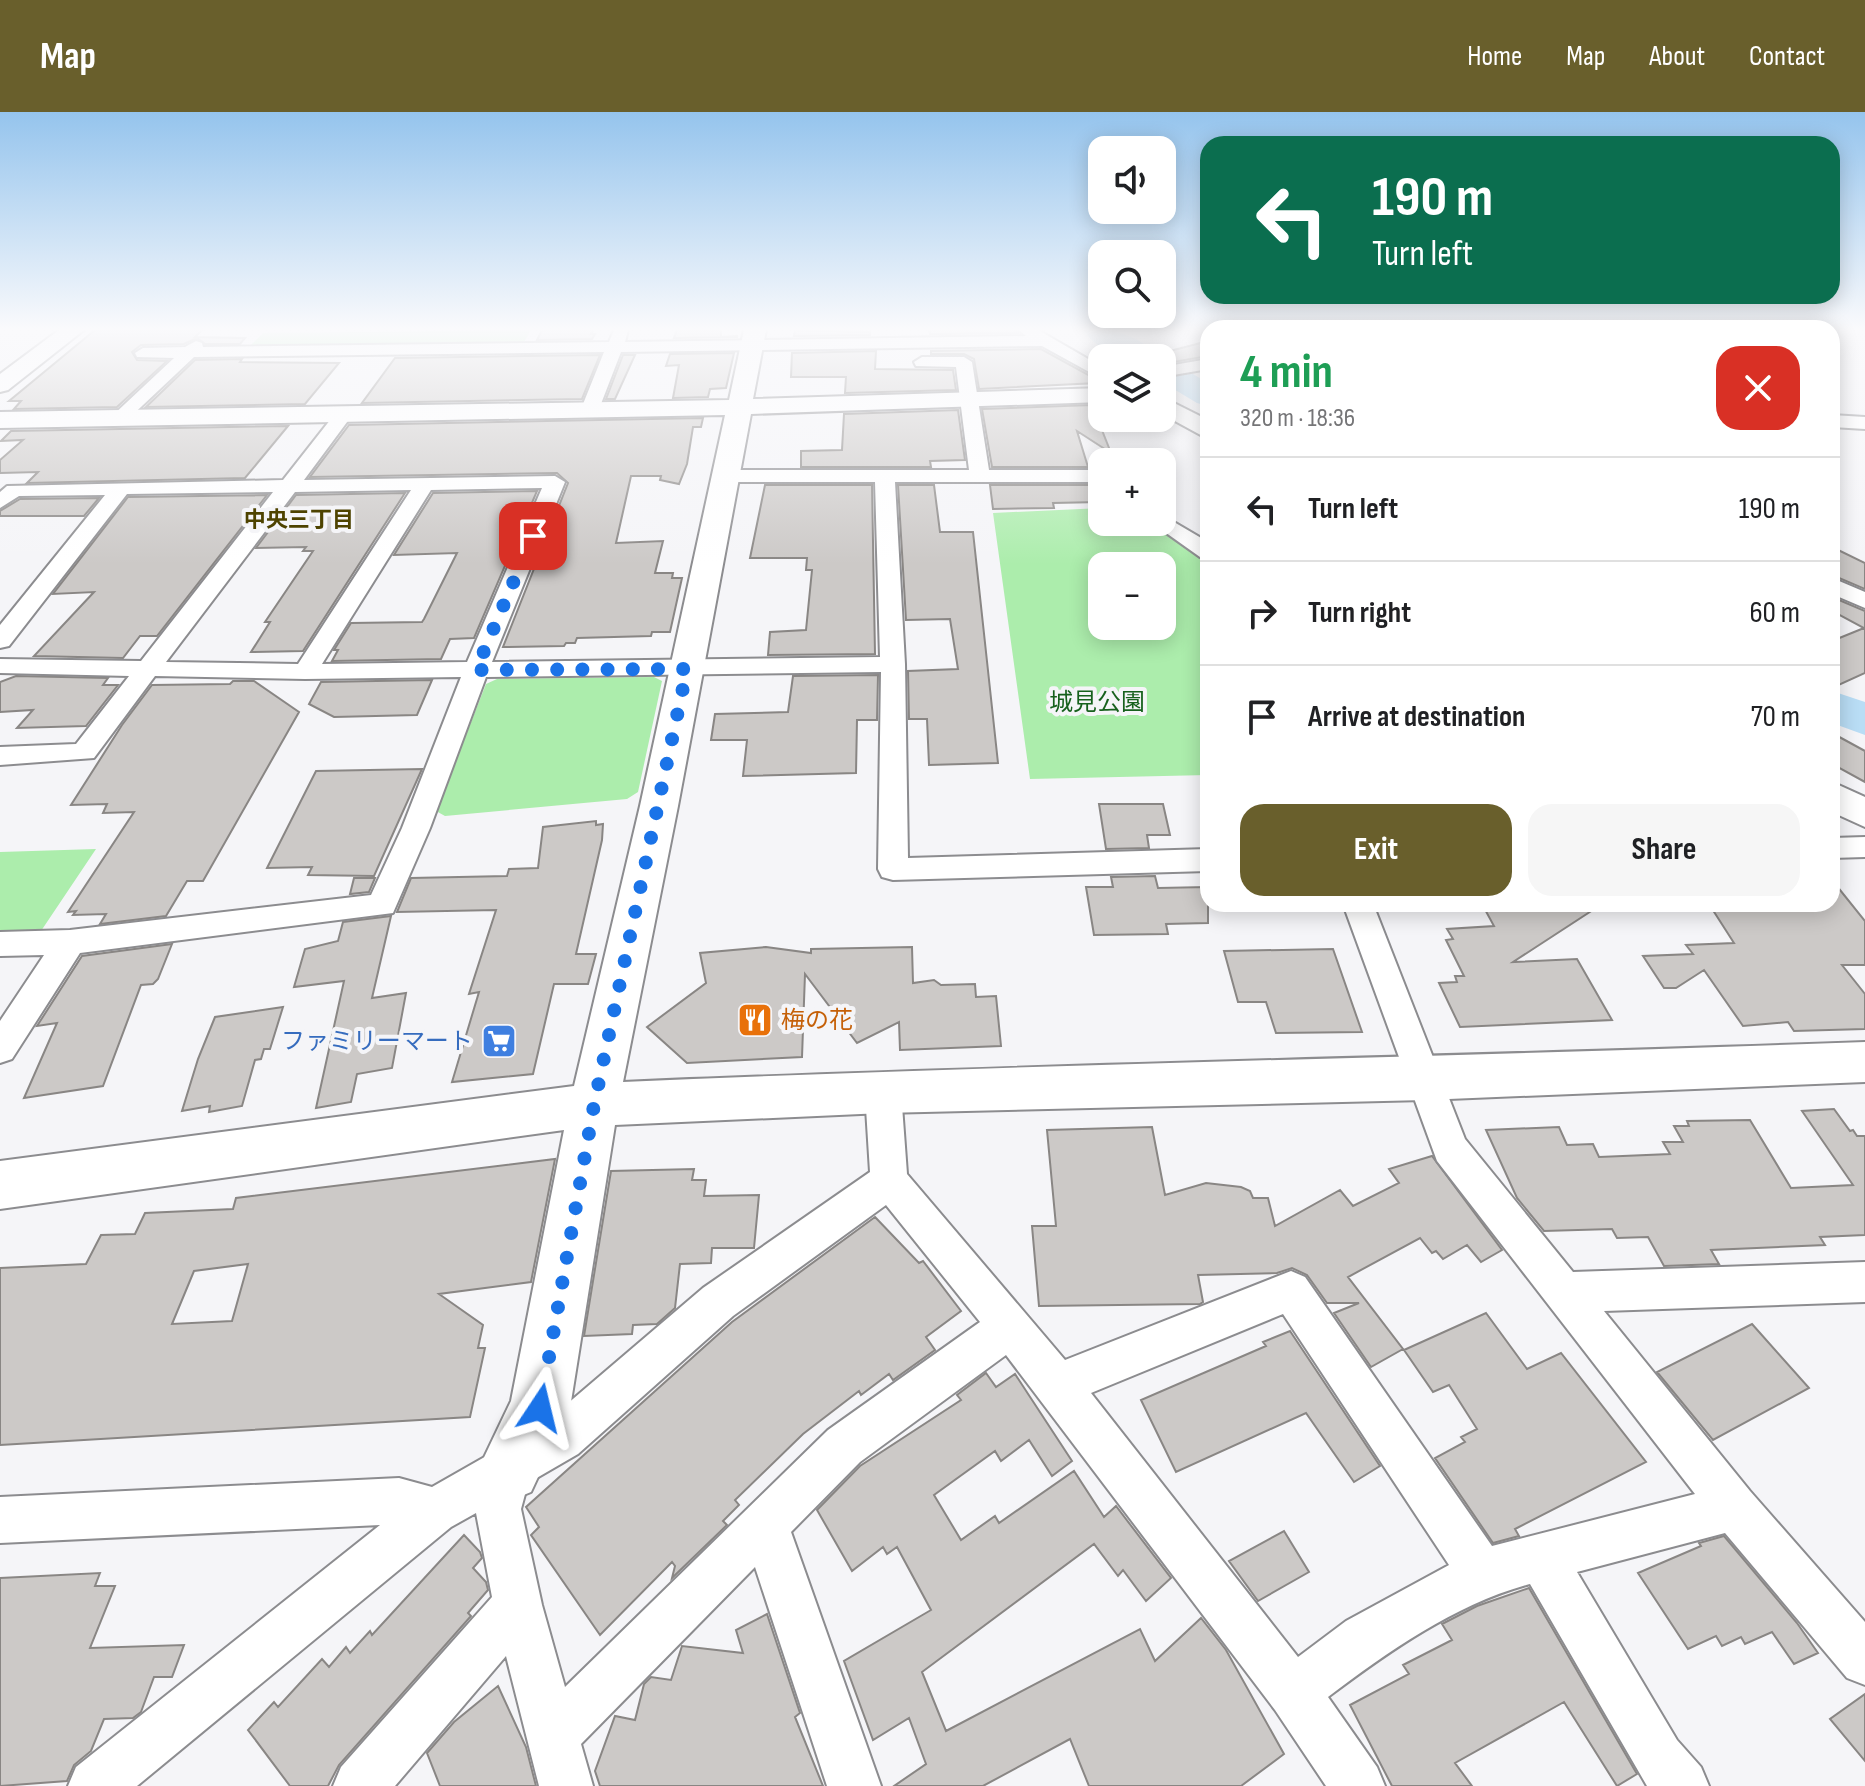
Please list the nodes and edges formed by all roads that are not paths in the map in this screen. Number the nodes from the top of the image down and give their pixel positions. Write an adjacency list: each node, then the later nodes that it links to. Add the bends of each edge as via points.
1 (130, 408): 8 (street)
2 (656, 408): 5 (street)
3 (741, 408): 14 (street)
4 (968, 408): 15 (street)
5 (590, 409): 7 (street)
6 (1176, 412): 12 (street)
7 (344, 414): 8 (street); 18 (street)
8 (119, 418): 9 (street)
9 (0, 420)
10 (1840, 421): 11 (street)
11 (1865, 423)
12 (1200, 426)
13 (885, 475): 14 (street); 15 (street); 26 (street)
14 (725, 476): 29 (street)
15 (980, 476): 16 (street)
16 (1088, 476)
17 (425, 484): 18 (street); 30 (street, via 555,482); 31 (street)
18 (288, 485): 19 (street); 28 (street)
19 (122, 487): 20 (street, via 14,490); 25 (street)
20 (0, 502)
21 (1176, 530): 22 (street)
22 (1200, 547)
23 (1840, 589): 24 (street)
24 (1865, 601)
25 (0, 641)
26 (893, 664): 29 (street); 37 (street, via 893,869)
27 (0, 666): 28 (street)
28 (147, 668): 31 (street); 32 (street, via 84,752)
29 (687, 669): 30 (street); 45 (street)
30 (476, 670): 31 (street); 39 (street, via 382,905)
31 (305, 672)
32 (0, 756)
33 (1840, 800): 34 (street)
34 (1865, 814)
35 (1865, 847): 36 (street)
36 (1840, 848)
37 (1200, 860)
38 (1361, 912): 43 (street)
39 (70, 942): 40 (street); 41 (street)
40 (0, 944)
41 (0, 1049)
42 (1865, 1062): 43 (street)
43 (1425, 1079): 44 (street); 49 (street, via 1450,1149)
44 (883, 1092): 45 (street); 46 (street)
45 (594, 1105): 47 (street); 52 (street, via 540,1408)
46 (889, 1180): 50 (street); 52 (street, via 718,1302 562,1438)
47 (0, 1185)
48 (1865, 1282): 49 (street)
49 (1566, 1292): 53 (street)
50 (1010, 1326): 51 (street); 56 (street, via 844,1446)
51 (1058, 1385): 58 (street, via 1291,1291); 61 (street)
52 (509, 1470): 54 (street); 59 (street, via 498,1509)
53 (1734, 1507): 57 (street); 60 (street)
54 (435, 1511): 55 (street, via 399,1501); 63 (street)
55 (0, 1520)
56 (765, 1525): 62 (street); 66 (street)
57 (1542, 1558): 58 (street); 68 (street, via 1658,1759)
58 (1482, 1573): 61 (street, via 1364,1639)
59 (518, 1605): 62 (street); 64 (street)
60 (1865, 1660)
61 (1293, 1692): 67 (street)
62 (553, 1735): 65 (street)
63 (95, 1786)
64 (360, 1786)
65 (566, 1786)
66 (854, 1786)
67 (1358, 1786)
68 (1682, 1786)

